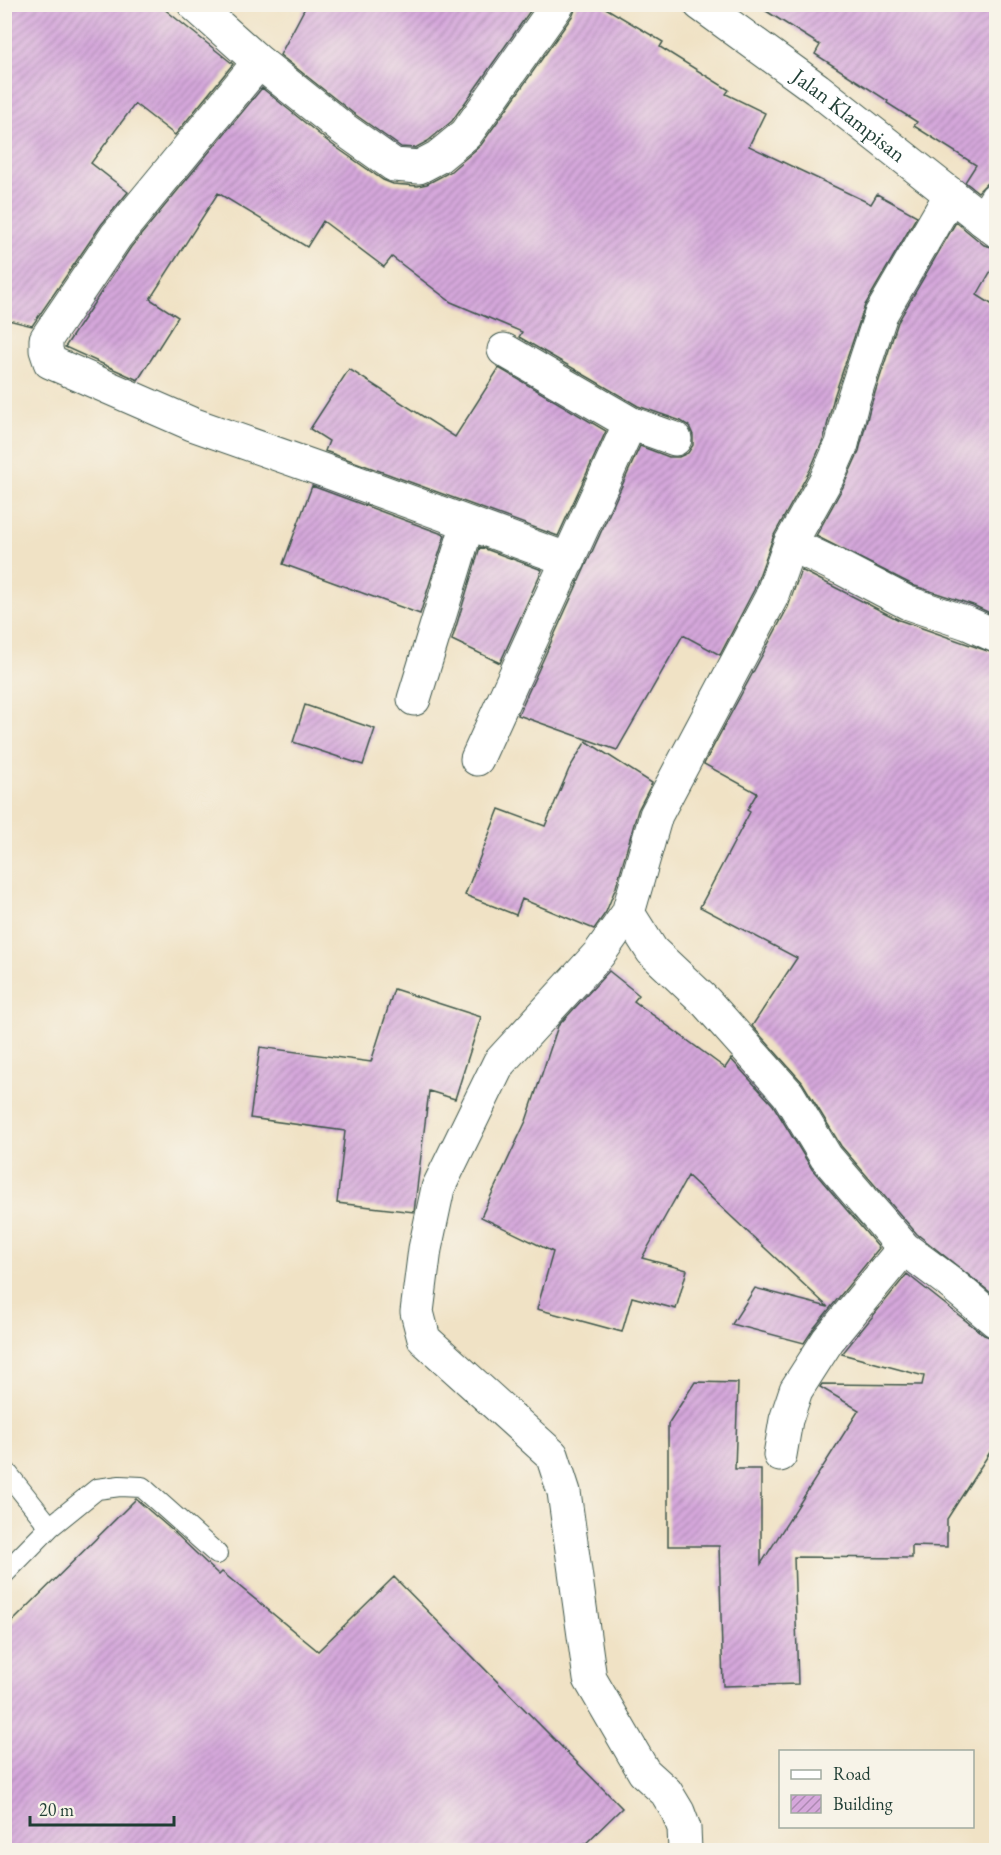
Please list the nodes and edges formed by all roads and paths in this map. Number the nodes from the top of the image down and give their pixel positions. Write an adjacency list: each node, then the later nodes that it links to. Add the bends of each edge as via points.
1 (194, 4): 4 (street)
2 (558, 4): 4 (street, via 466,134 419,167 394,165)
3 (700, 4): 5 (street, Jalan Klampisan)
4 (259, 62): 10 (street, via 116,236 46,339 50,362 192,424)
5 (951, 194): 6 (street, Jalan Klampisan); 11 (street, via 881,314 842,444)
6 (992, 216)
7 (504, 350): 8 (street)
8 (630, 423): 9 (street); 12 (street)
9 (675, 439)
10 (468, 523): 12 (street); 14 (street)
11 (790, 544): 13 (street, via 908,603); 16 (street, via 771,598 656,815)
12 (569, 560): 15 (street)
13 (996, 636)
14 (414, 699)
15 (477, 759)
16 (628, 913): 17 (street, via 652,951 706,1002 788,1094 826,1157); 24 (street, via 599,954 499,1063 438,1188 417,1312 424,1339 552,1455 564,1492 590,1679 644,1772 666,1792 678,1812 684,1828)
17 (904, 1248): 18 (street); 19 (street, via 828,1340 796,1390)
18 (996, 1321)
19 (780, 1455)
20 (4, 1469): 21 (lane)
21 (50, 1527): 22 (lane, via 97,1489 142,1487); 23 (lane)
22 (218, 1554)
23 (4, 1574)
24 (685, 1851)

